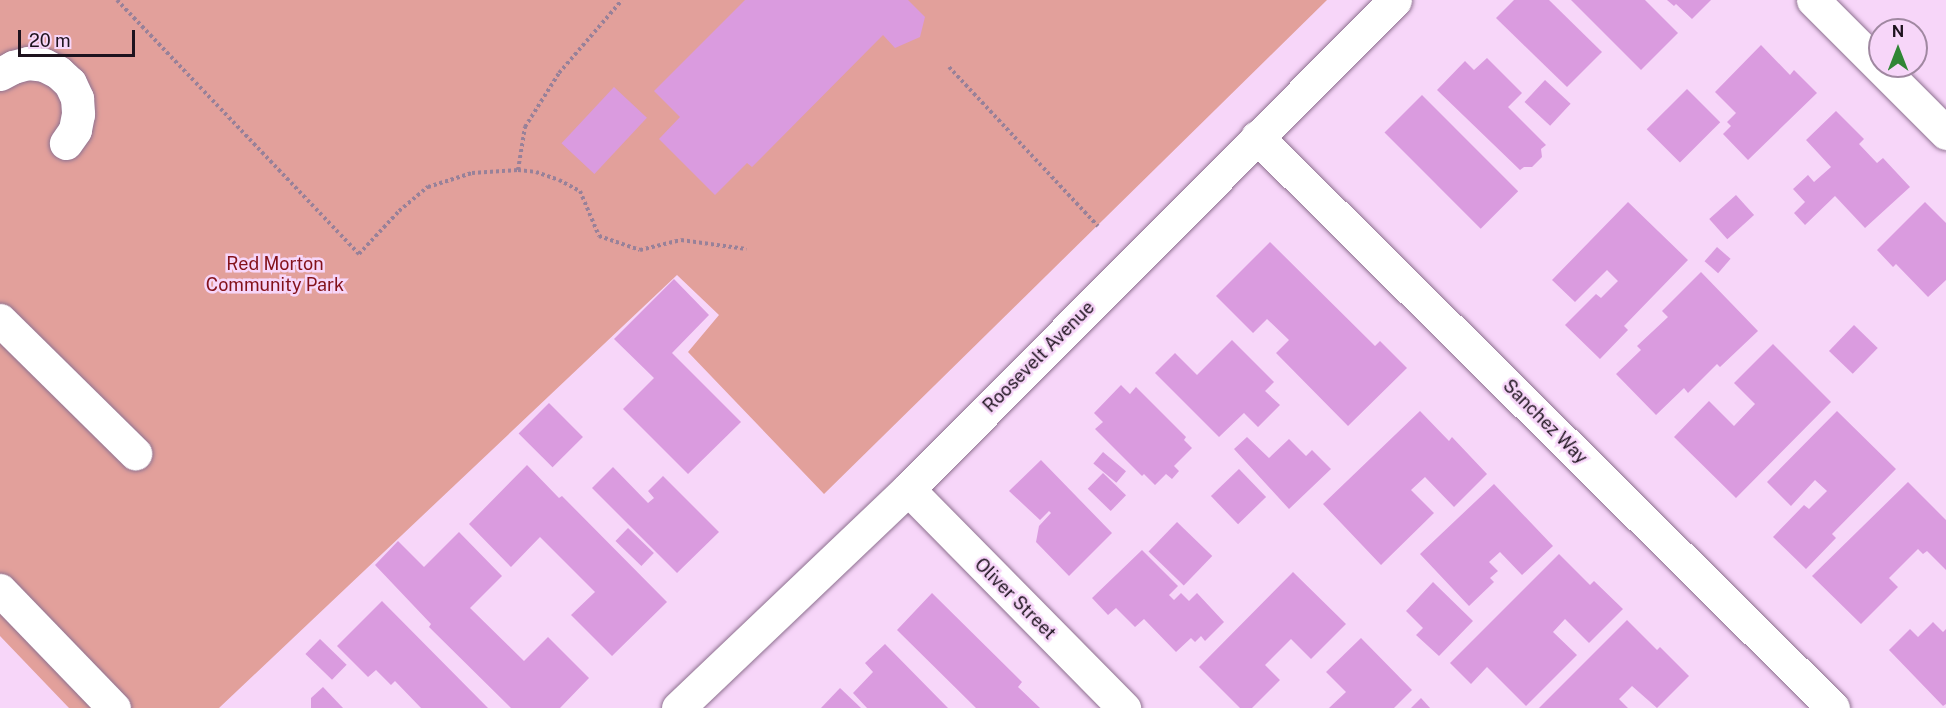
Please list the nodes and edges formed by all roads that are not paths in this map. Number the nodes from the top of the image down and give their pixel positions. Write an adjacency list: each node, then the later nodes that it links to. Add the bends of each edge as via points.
1 (1395, 0): 5 (street, Roosevelt Avenue)
2 (1813, 0): 4 (street)
3 (0, 74): 6 (street, via 28,63 44,65 70,84 77,98 78,114 75,130)
4 (1946, 134)
5 (1257, 137): 9 (street, Roosevelt Avenue); 14 (street, Sanchez Way)
6 (66, 142)
7 (0, 320): 8 (street)
8 (135, 453)
9 (908, 489): 12 (street, Roosevelt Avenue); 13 (street, Oliver Street)
10 (0, 590): 11 (street)
11 (114, 708)
12 (678, 708)
13 (1124, 708)
14 (1833, 708)

